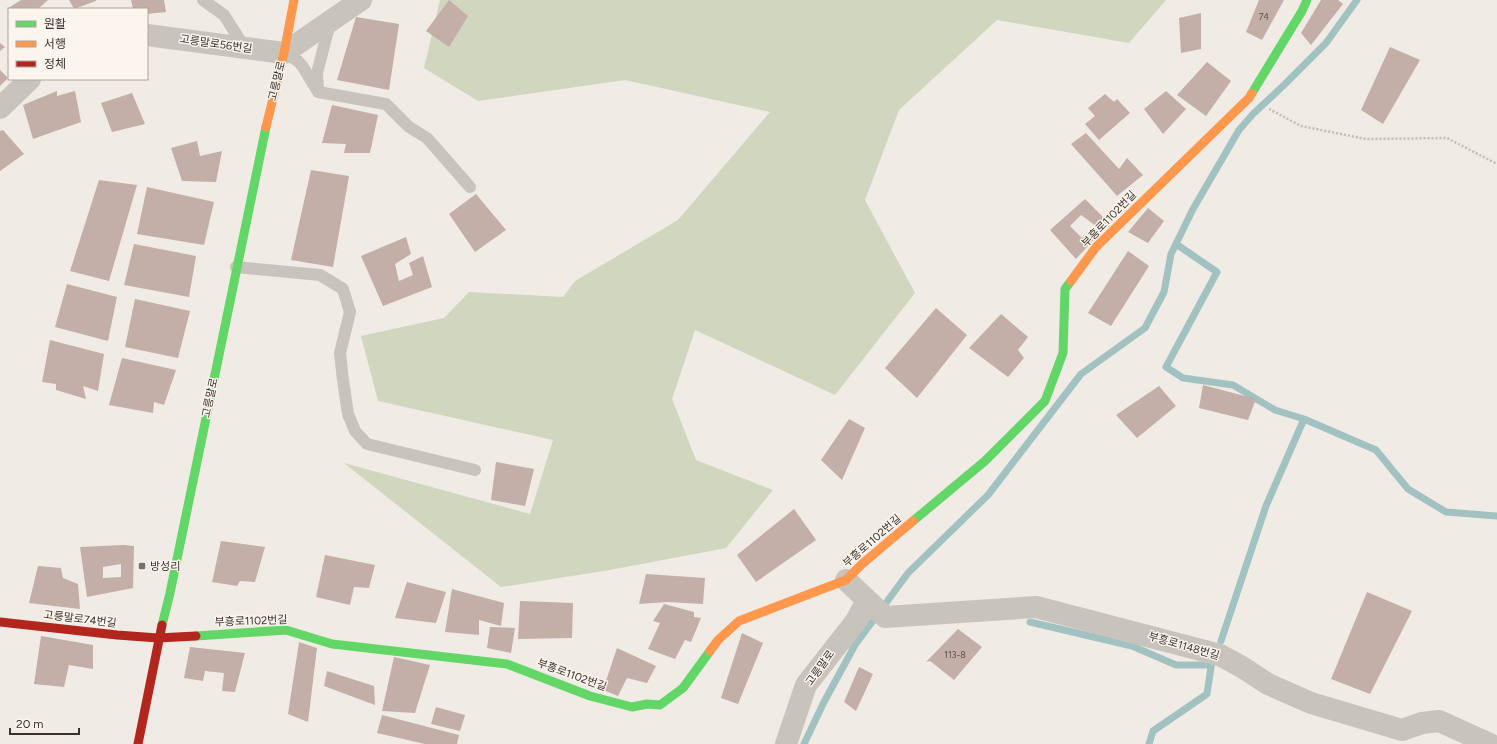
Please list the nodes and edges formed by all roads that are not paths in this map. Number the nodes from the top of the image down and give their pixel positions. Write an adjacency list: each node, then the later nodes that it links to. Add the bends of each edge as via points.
1 (203, 0): 7 (lane, via 224,14)
2 (294, 0): 8 (street, 고릉말로)
3 (361, 0): 5 (street, 고릉말로)
4 (1307, 0): 15 (street, 부흥로1102번길, via 1250,98 1096,247 1065,289 1063,353 1045,401 985,461)
5 (331, 19): 8 (street, 고릉말로); 10 (lane, via 317,72)
6 (148, 35): 7 (street, 고릉말로56번길)
7 (245, 48): 8 (street, 고릉말로56번길)
8 (284, 53): 10 (lane, via 303,66); 13 (street, 고릉말로)
9 (29, 80): 11 (street)
10 (318, 92): 12 (lane, via 386,104 408,127 427,138)
11 (0, 108)
12 (470, 187)
13 (236, 267): 14 (lane, via 320,275 343,289 350,312 340,353 348,414 355,431 367,444); 18 (street, 고릉말로, via 170,593)
14 (475, 470)
15 (846, 580): 16 (street); 18 (street, 부흥로1102번길, via 739,621 718,640 683,688 660,705 632,707 590,696 507,664 332,644 286,630)
16 (867, 600): 20 (street, 고릉말로, via 856,620 806,685); 21 (street, 부흥로1148번길, via 885,617 1036,607 1220,655 1268,684 1319,705 1402,730 1422,723 1439,721)
17 (0, 622): 18 (street, 고릉말로74번길)
18 (158, 638): 19 (street, 고릉말로)
19 (138, 744)
20 (786, 744)
21 (1490, 744)

